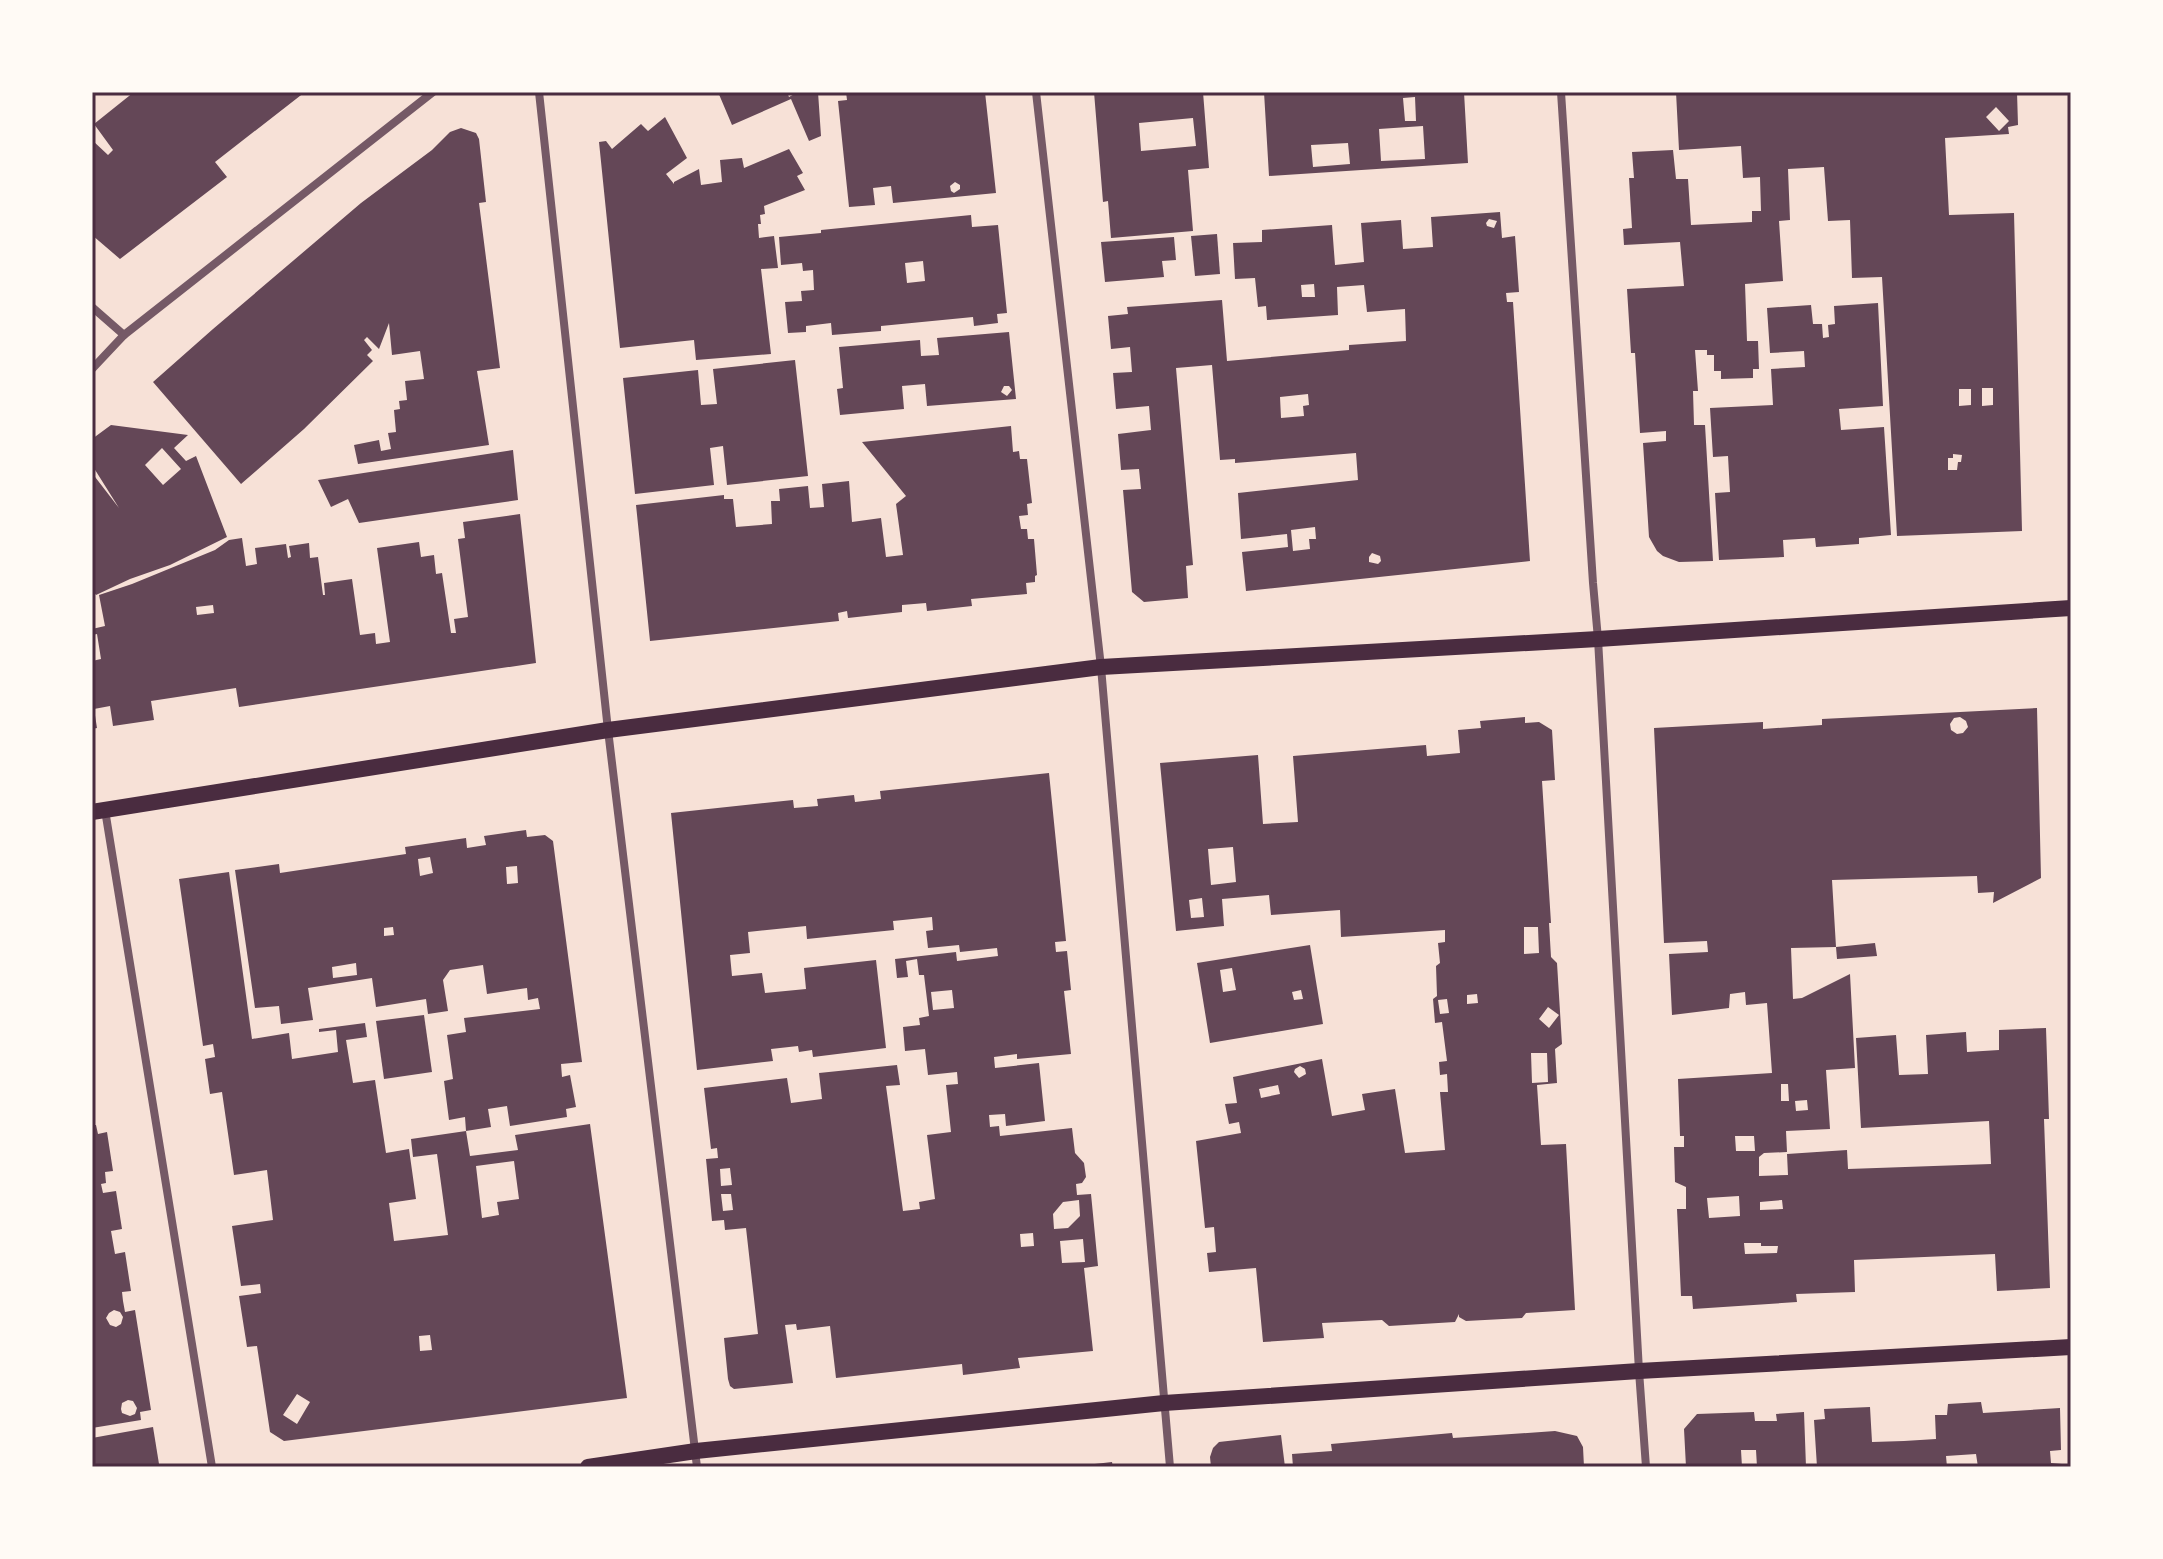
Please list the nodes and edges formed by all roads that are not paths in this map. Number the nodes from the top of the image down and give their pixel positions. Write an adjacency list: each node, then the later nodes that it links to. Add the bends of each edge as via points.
1 (433, 92): 6 (street)
2 (539, 92): 11 (street)
3 (1036, 92): 10 (street)
4 (1561, 92): 9 (street)
5 (92, 307): 6 (street)
6 (124, 335): 7 (street)
7 (92, 369)
8 (2071, 608): 9 (main road)
9 (1598, 639): 10 (main road); 14 (street)
10 (1101, 667): 11 (main road); 15 (street)
11 (608, 730): 12 (main road); 16 (street)
12 (99, 811): 17 (street)
13 (2071, 1347): 14 (main road)
14 (1639, 1371): 15 (main road); 20 (street)
15 (1164, 1403): 16 (main road); 19 (street)
16 (697, 1459): 18 (main road)
17 (212, 1467)
18 (588, 1467)
19 (1170, 1467)
20 (1646, 1467)

